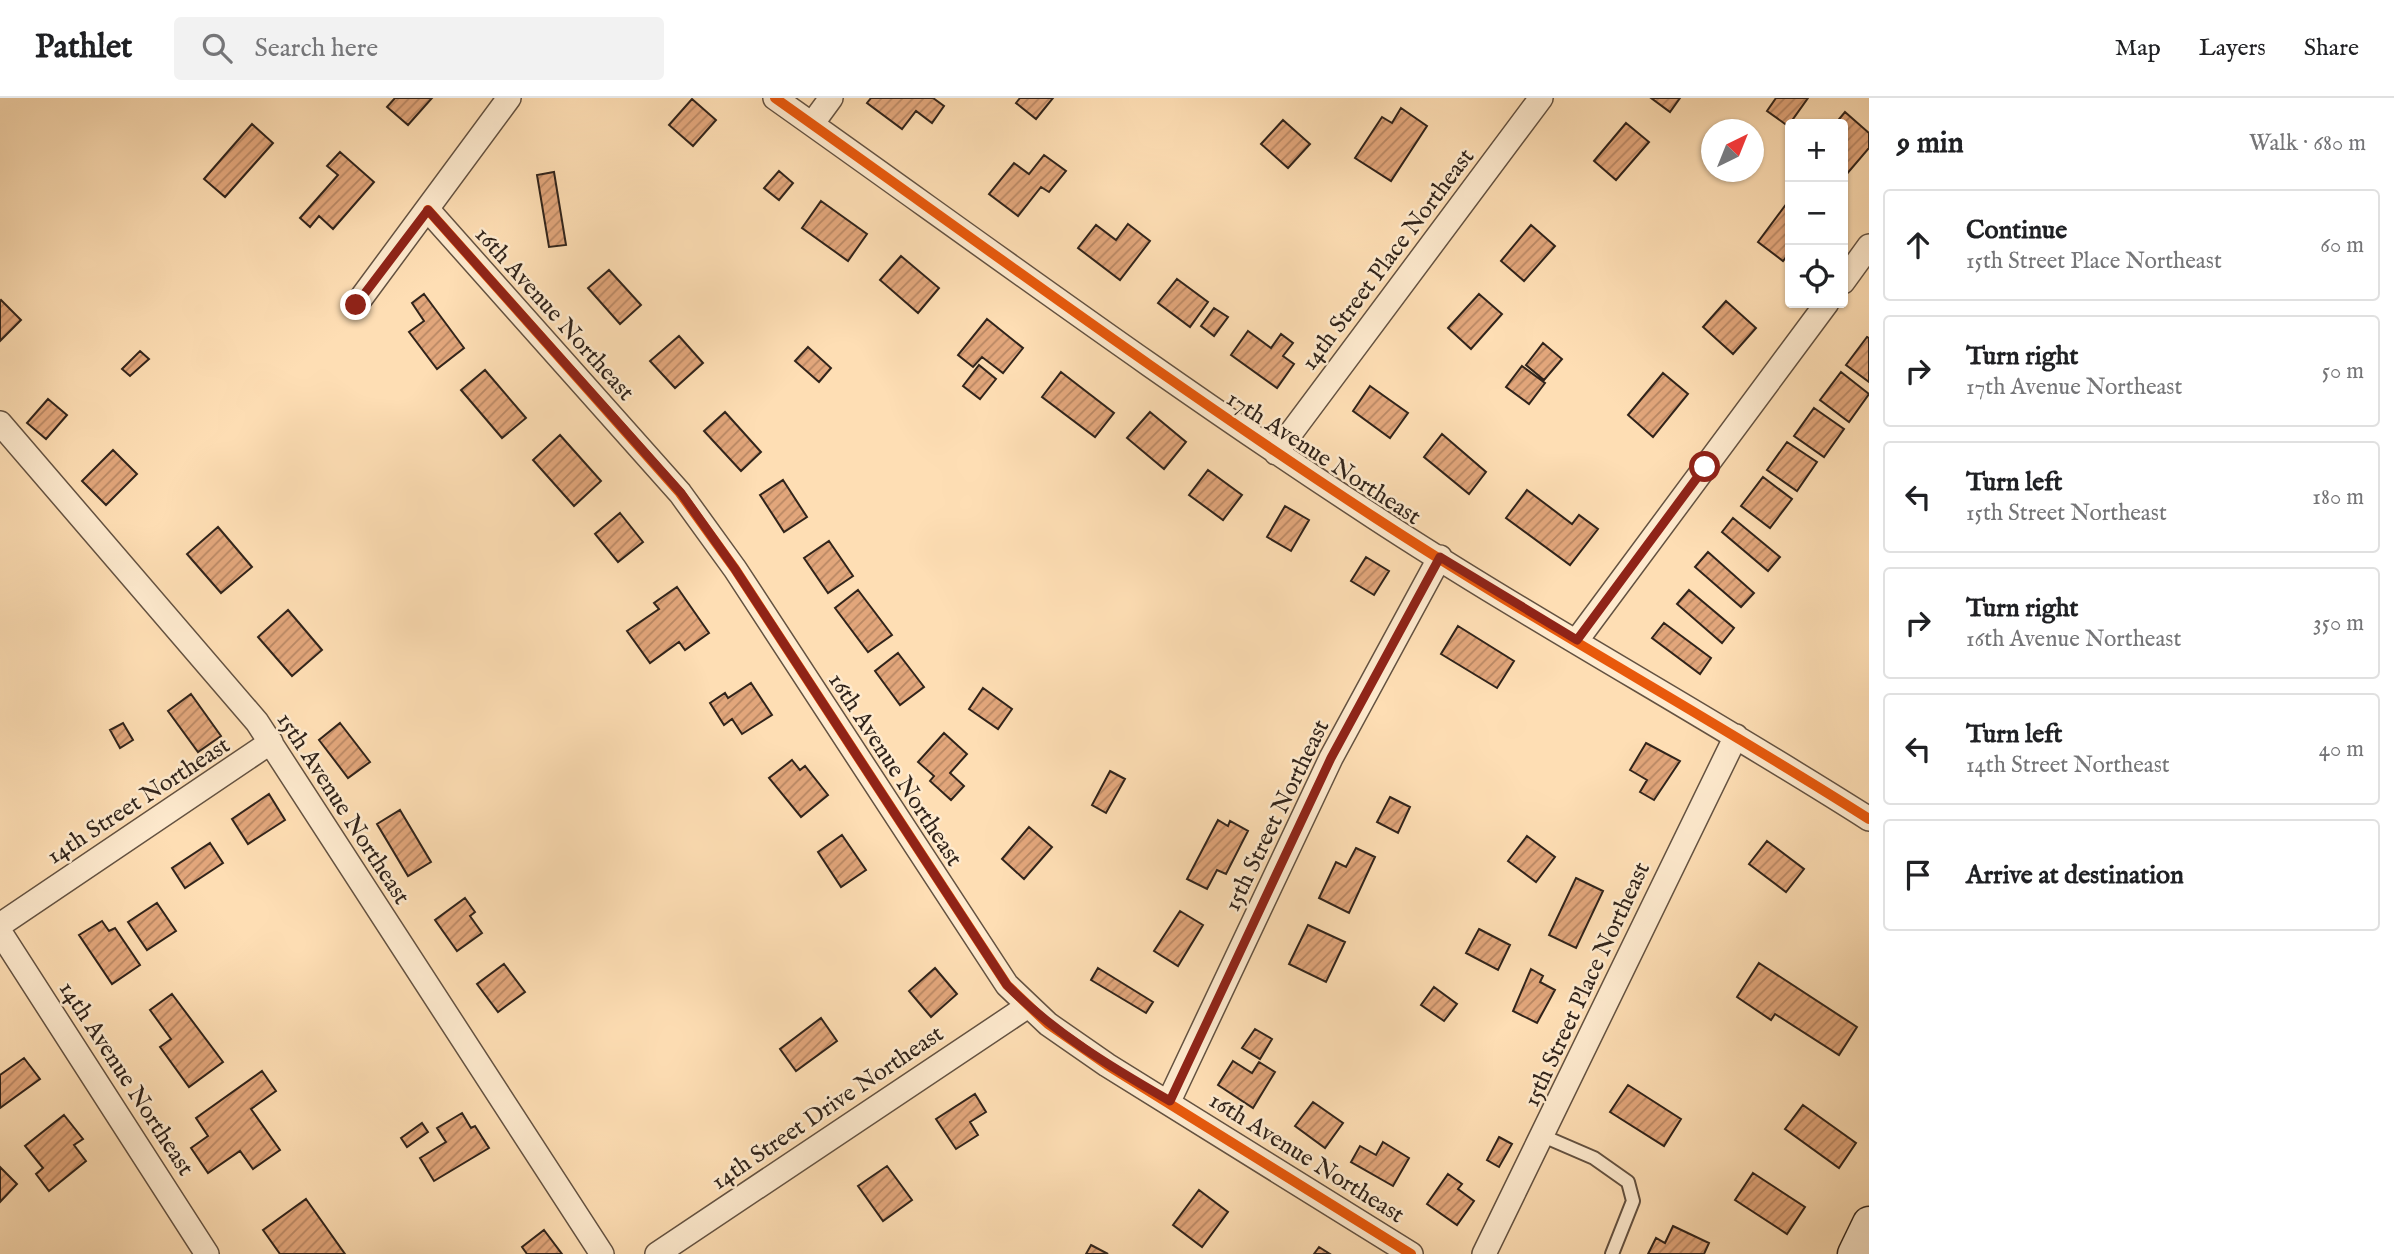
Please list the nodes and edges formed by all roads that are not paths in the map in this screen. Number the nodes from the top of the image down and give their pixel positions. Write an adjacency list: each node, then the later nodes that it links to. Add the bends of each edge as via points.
1 (509, 98): 6 (street)
2 (775, 98): 5 (street, 17th Avenue Northeast)
3 (831, 98): 5 (street)
4 (1541, 98): 12 (street, 14th Street Place Northeast)
5 (812, 124): 12 (street, 17th Avenue Northeast)
6 (428, 210): 9 (street); 20 (street, 16th Avenue Northeast, via 681,493 988,958)
7 (1869, 246): 8 (street)
8 (1848, 275)
9 (356, 305)
10 (1823, 308): 14 (street)
11 (0, 423): 16 (street, 15th Avenue Northeast)
12 (1276, 453): 13 (street, 17th Avenue Northeast)
13 (1440, 557): 14 (street, 17th Avenue Northeast); 21 (street, 15th Street Northeast, via 1331,758)
14 (1577, 640): 15 (street, 17th Avenue Northeast)
15 (1737, 736): 17 (street, 17th Avenue Northeast); 22 (street, 15th Street Place Northeast, via 1586,1039)
16 (271, 742): 18 (street, 14th Street Northeast); 25 (street, 15th Avenue Northeast)
17 (1869, 819)
18 (0, 925)
19 (0, 932): 24 (street, 14th Avenue Northeast)
20 (1028, 1006): 21 (street, 16th Avenue Northeast, via 1107,1065); 26 (street, 14th Street Drive Northeast)
21 (1170, 1101): 27 (street, 16th Avenue Northeast)
22 (1543, 1136): 28 (street, 15th Street Place Northeast); 29 (lane, via 1594,1158 1628,1181 1633,1201)
23 (1869, 1223): 30 (main road)
24 (207, 1254)
25 (602, 1254)
26 (657, 1254)
27 (1411, 1254)
28 (1484, 1254)
29 (1612, 1254)
30 (1854, 1254)

